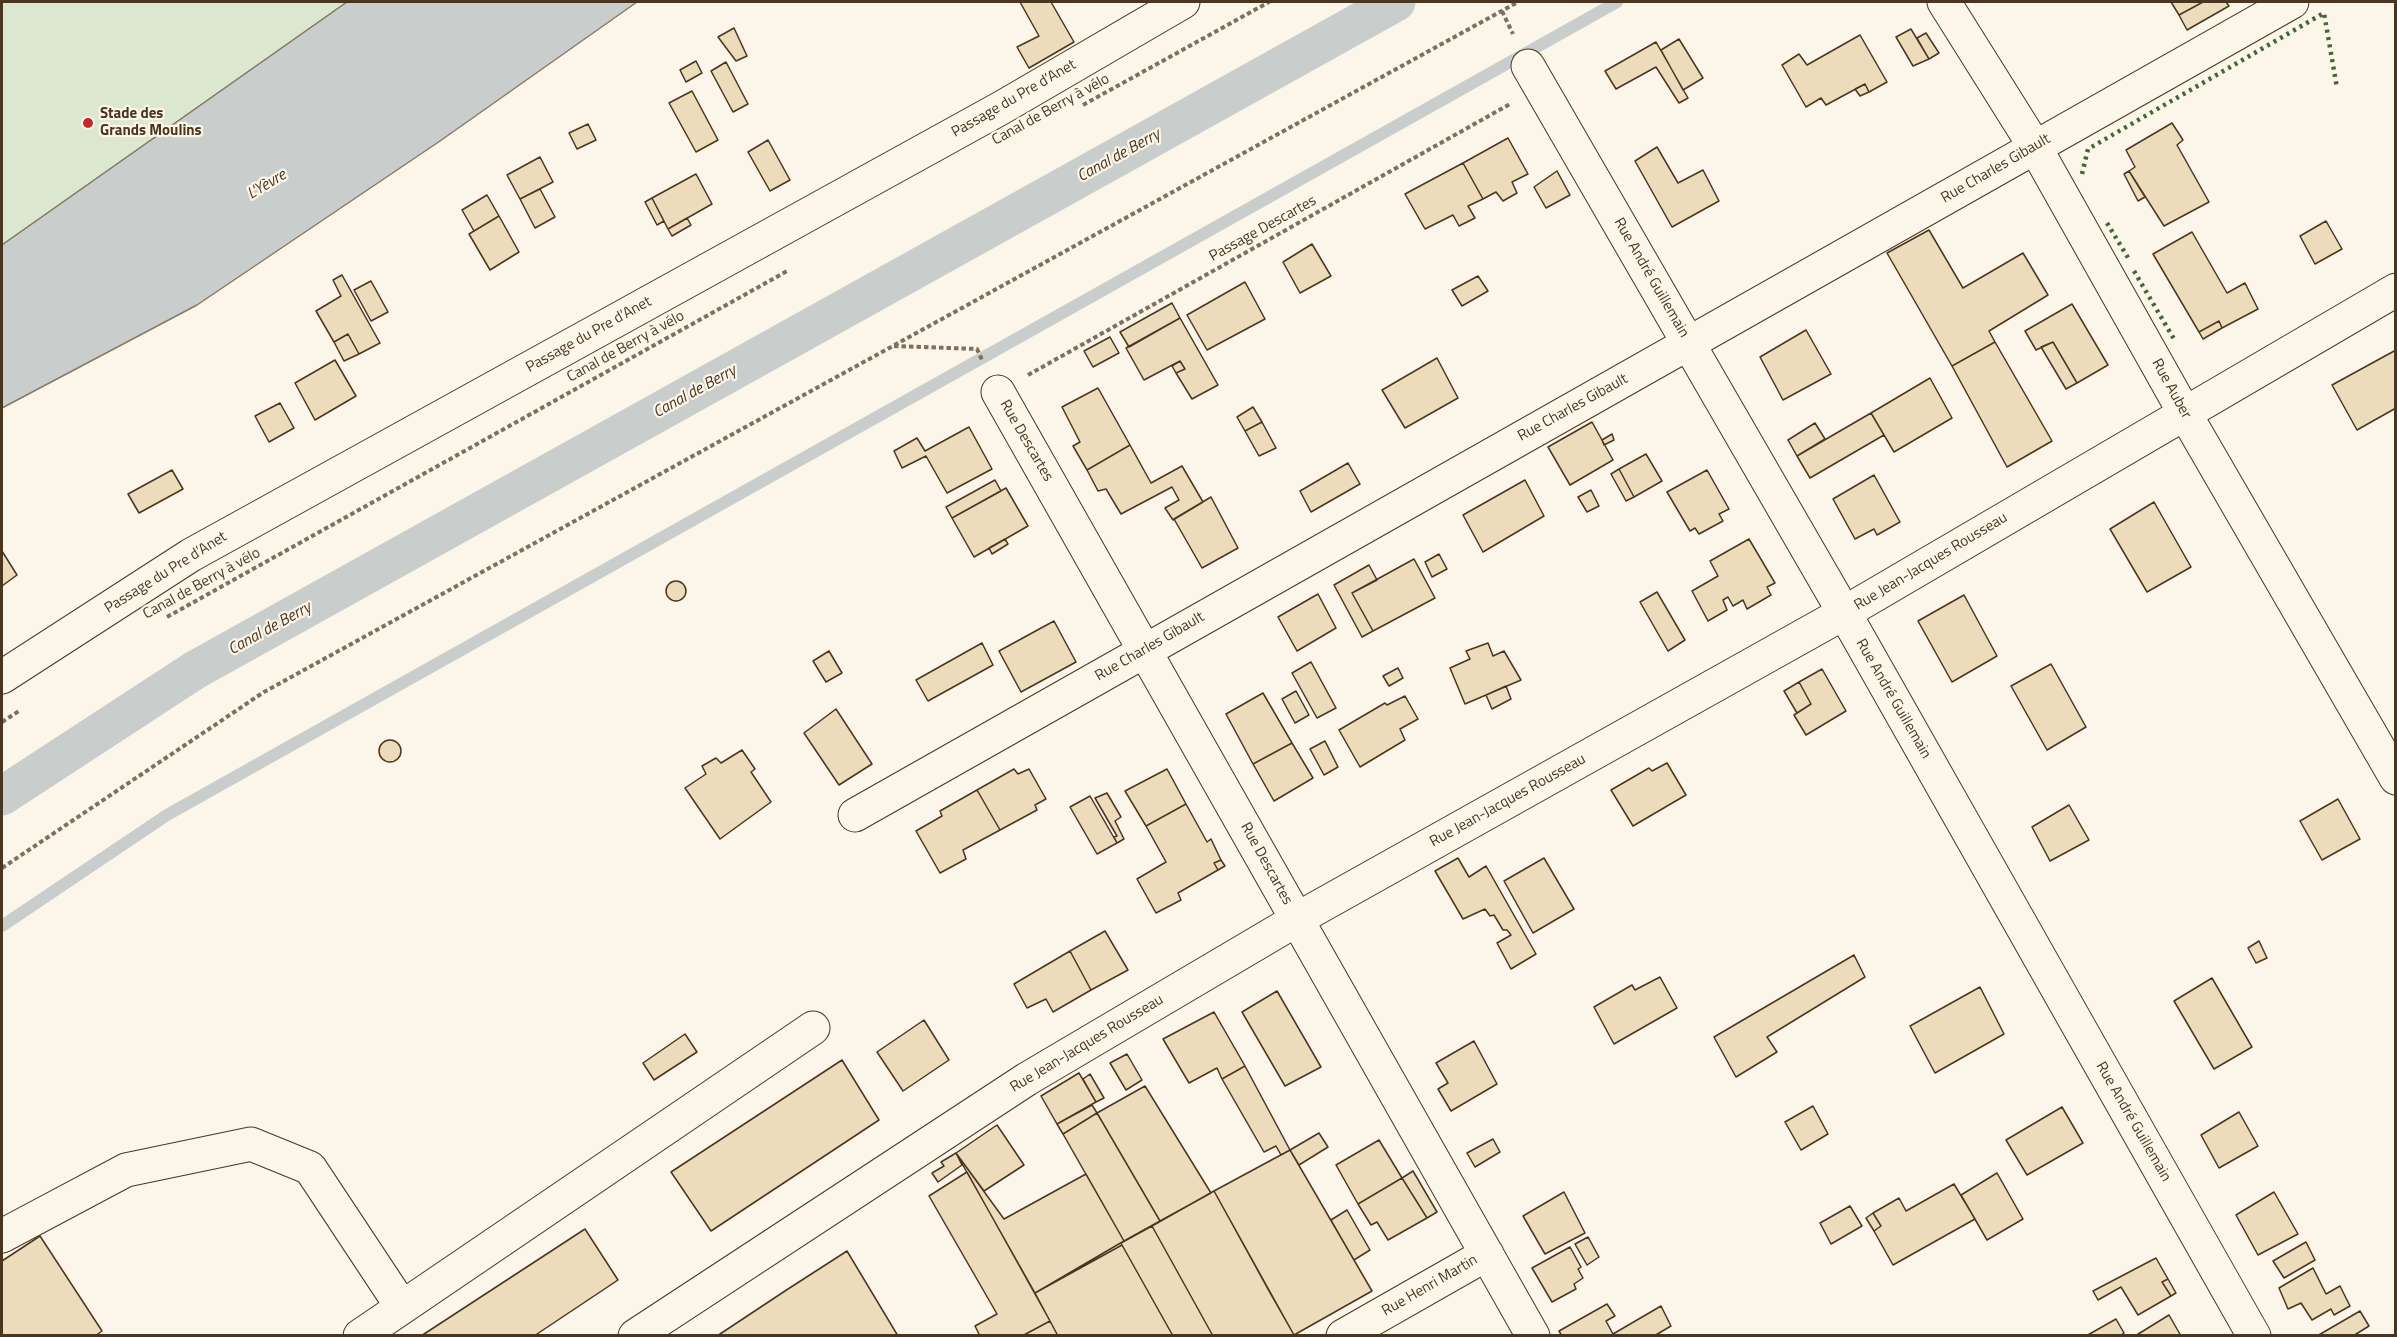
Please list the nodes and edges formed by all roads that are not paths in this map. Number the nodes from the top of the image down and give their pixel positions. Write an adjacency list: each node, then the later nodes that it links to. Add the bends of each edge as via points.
1 (1183, 2): 12 (street, Passage du Pre d’Anet, via 1001,108 191,555)
2 (1944, 2): 5 (street, Rue Auber)
3 (2292, 2): 5 (street, Rue Charles Gibault)
4 (1528, 64): 7 (street, Rue André Guillemain)
5 (2035, 147): 7 (street, Rue Charles Gibault); 9 (street, Rue Auber)
6 (2396, 290): 9 (street, Rue Jean-Jacques Rousseau)
7 (1688, 343): 10 (street, Rue André Guillemain); 11 (street, Rue Charles Gibault)
8 (998, 392): 11 (street, Rue Descartes)
9 (2184, 412): 10 (street, Rue Jean-Jacques Rousseau); 13 (street, Rue Auber)
10 (1844, 613): 15 (street, Rue Jean-Jacques Rousseau); 24 (street, Rue André Guillemain)
11 (1146, 650): 14 (street, Rue Charles Gibault); 15 (street, Rue Descartes)
12 (2, 677)
13 (2396, 778)
14 (855, 815)
15 (1298, 919): 18 (street, Rue Descartes); 21 (street, Rue Jean-Jacques Rousseau, via 1027,1078)
16 (813, 1028): 19 (street)
17 (2, 1236): 19 (street, via 126,1170 251,1144 310,1168)
18 (1487, 1254): 22 (street, Rue Henri Martin); 23 (street, Rue Descartes)
19 (402, 1307): 20 (street)
20 (360, 1335)
21 (635, 1335)
22 (1342, 1335)
23 (1533, 1335)
24 (2254, 1335)

